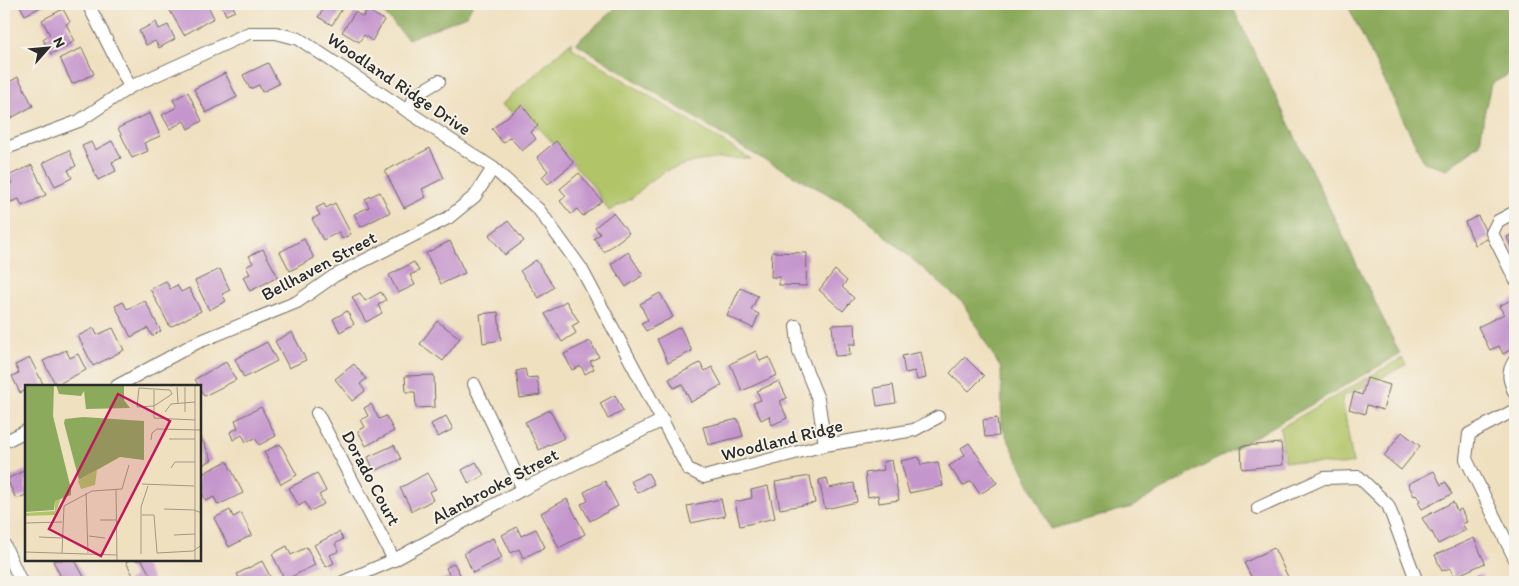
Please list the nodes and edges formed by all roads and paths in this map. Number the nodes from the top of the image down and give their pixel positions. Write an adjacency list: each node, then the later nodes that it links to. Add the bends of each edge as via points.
1 (88, 4): 3 (street)
2 (439, 81): 4 (street, via 417,94)
3 (130, 87): 4 (street, Woodland Ridge Drive, via 249,33 276,33 299,39); 5 (street, Woodland Ridge Drive, via 78,121)
4 (407, 110): 6 (street, Woodland Ridge Drive)
5 (4, 149)
6 (493, 168): 12 (street, Bellhaven Street, via 475,196 448,218 334,276 297,302 196,343); 17 (street, Woodland Ridge Drive, via 539,210 581,268)
7 (1515, 212): 8 (street, via 1498,221 1492,233)
8 (1515, 279)
9 (796, 326): 20 (street, via 799,352 818,399)
10 (1515, 360): 13 (street, via 1508,373)
11 (474, 384): 21 (street)
12 (123, 385)
13 (1515, 394)
14 (1515, 410): 24 (street, via 1469,434 1466,458)
15 (317, 413): 25 (street, Dorado Court)
16 (938, 416): 20 (street, Woodland Ridge, via 914,430)
17 (663, 420): 20 (street, Woodland Ridge, via 688,469 704,477); 21 (street, Alanbrooke Street)
18 (25, 432): 19 (street)
19 (4, 442)
20 (825, 445)
21 (523, 489): 25 (street, Alanbrooke Street)
22 (1258, 508): 28 (street, via 1324,478 1359,477 1388,505)
23 (4, 544): 26 (street)
24 (1515, 559)
25 (394, 560): 27 (street, Alanbrooke Street)
26 (21, 582)
27 (343, 582)
28 (1417, 582)

